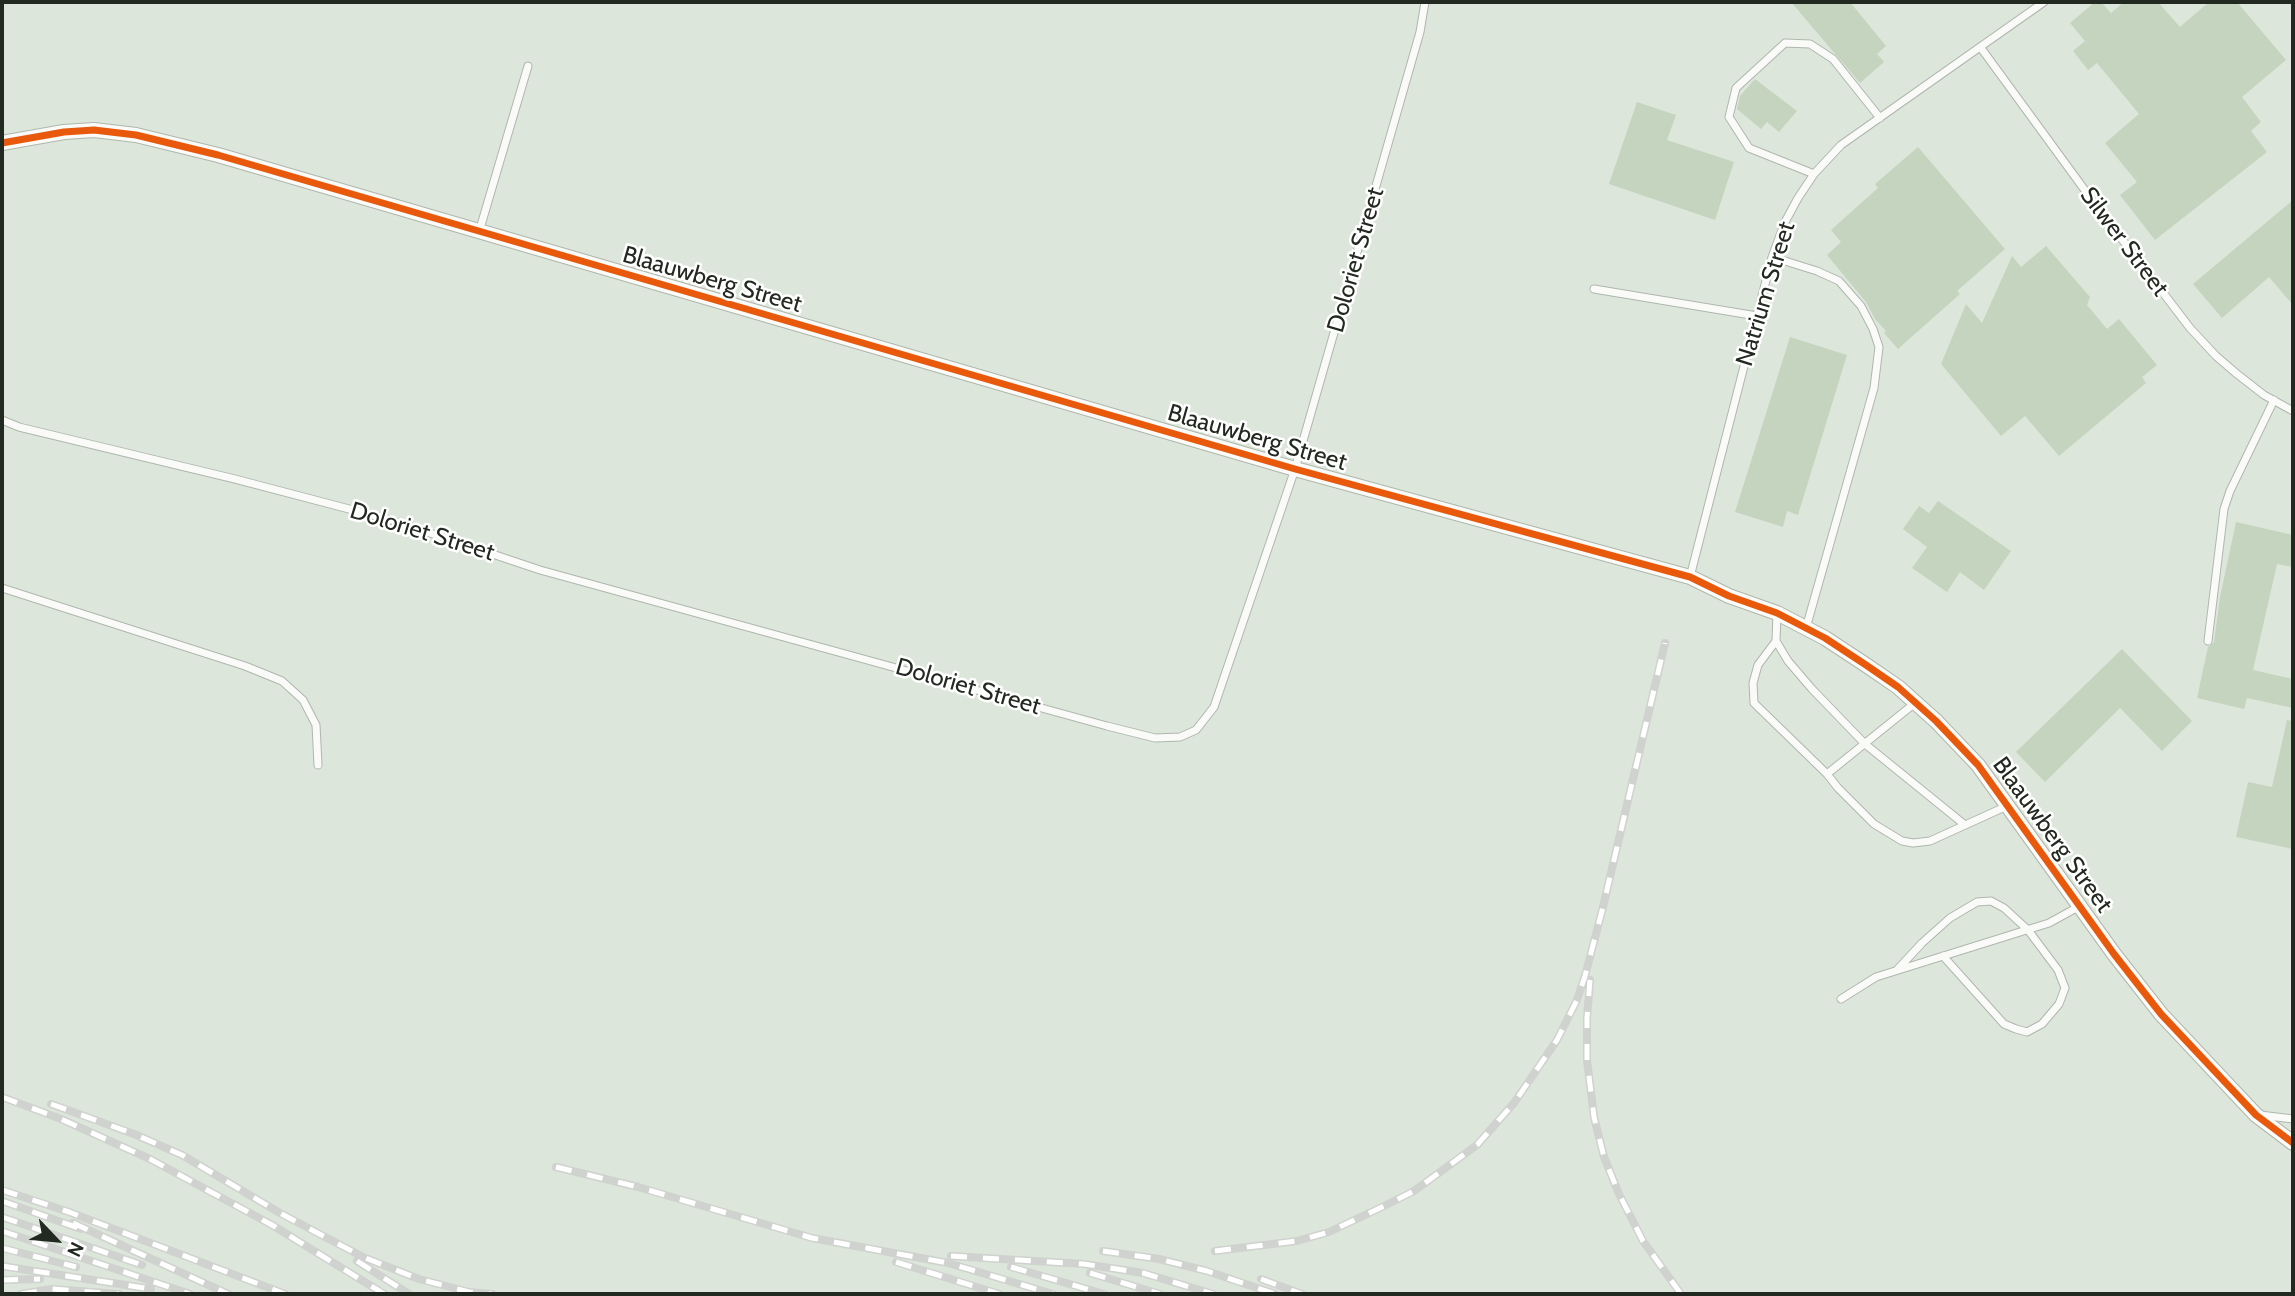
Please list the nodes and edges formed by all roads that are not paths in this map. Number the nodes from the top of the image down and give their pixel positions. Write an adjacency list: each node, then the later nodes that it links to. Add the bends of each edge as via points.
1 (1425, 2): 15 (lane, Doloriet Street)
2 (2044, 2): 3 (lane, Natrium Street)
3 (1981, 48): 5 (lane, Natrium Street); 12 (lane, Silwer Street, via 2190,328 2216,356)
4 (528, 66): 8 (lane)
5 (1880, 118): 7 (lane, Natrium Street, via 1841,145); 7 (lane, via 1833,59 1810,44 1785,43 1736,88 1729,117 1749,148)
6 (2, 143): 8 (street, Blaauwberg Street, via 84,131 136,135)
7 (1814, 174): 9 (lane, Natrium Street, via 1785,222)
8 (479, 232): 15 (street, Blaauwberg Street)
9 (1772, 257): 11 (lane, Natrium Street); 19 (lane, via 1839,281 1861,306 1879,347 1874,388)
10 (1594, 289): 11 (lane)
11 (1757, 316): 16 (lane, Natrium Street)
12 (2274, 400): 13 (lane, Silwer Street); 21 (lane, via 2224,509)
13 (2293, 411)
14 (2, 420): 15 (lane, Doloriet Street, via 391,520 540,569 1155,738 1180,737 1196,730 1214,706)
15 (1295, 469): 16 (street, Blaauwberg Street)
16 (1690, 577): 18 (street, Blaauwberg Street)
17 (2, 588): 24 (lane, via 282,681 303,700 316,725)
18 (1777, 613): 19 (street, Blaauwberg Street); 20 (lane)
19 (1806, 629): 22 (street, Blaauwberg Street, via 1866,665)
20 (1776, 641): 23 (lane, via 1787,661); 25 (lane, via 1758,665 1754,703)
21 (2208, 641)
22 (1915, 703): 23 (lane); 26 (street, Blaauwberg Street, via 1978,765)
23 (1865, 744): 25 (lane); 27 (lane)
24 (318, 765)
25 (1827, 774): 27 (lane, via 1859,812 1902,841 1930,841)
26 (2008, 806): 27 (lane); 28 (street, Blaauwberg Street)
27 (1965, 825)
28 (2080, 906): 29 (lane); 33 (street, Blaauwberg Street, via 2161,1014)
29 (2028, 930): 30 (lane); 30 (lane, via 2059,970 2065,988 2059,1004 2042,1024 2026,1032 2004,1024); 31 (lane, via 2004,908 1991,901 1977,902 1950,918)
30 (1943, 956): 31 (lane)
31 (1897, 970): 32 (lane)
32 (1841, 999)
33 (2256, 1115): 34 (lane); 35 (street, Blaauwberg Street)
34 (2293, 1119)
35 (2293, 1143)

